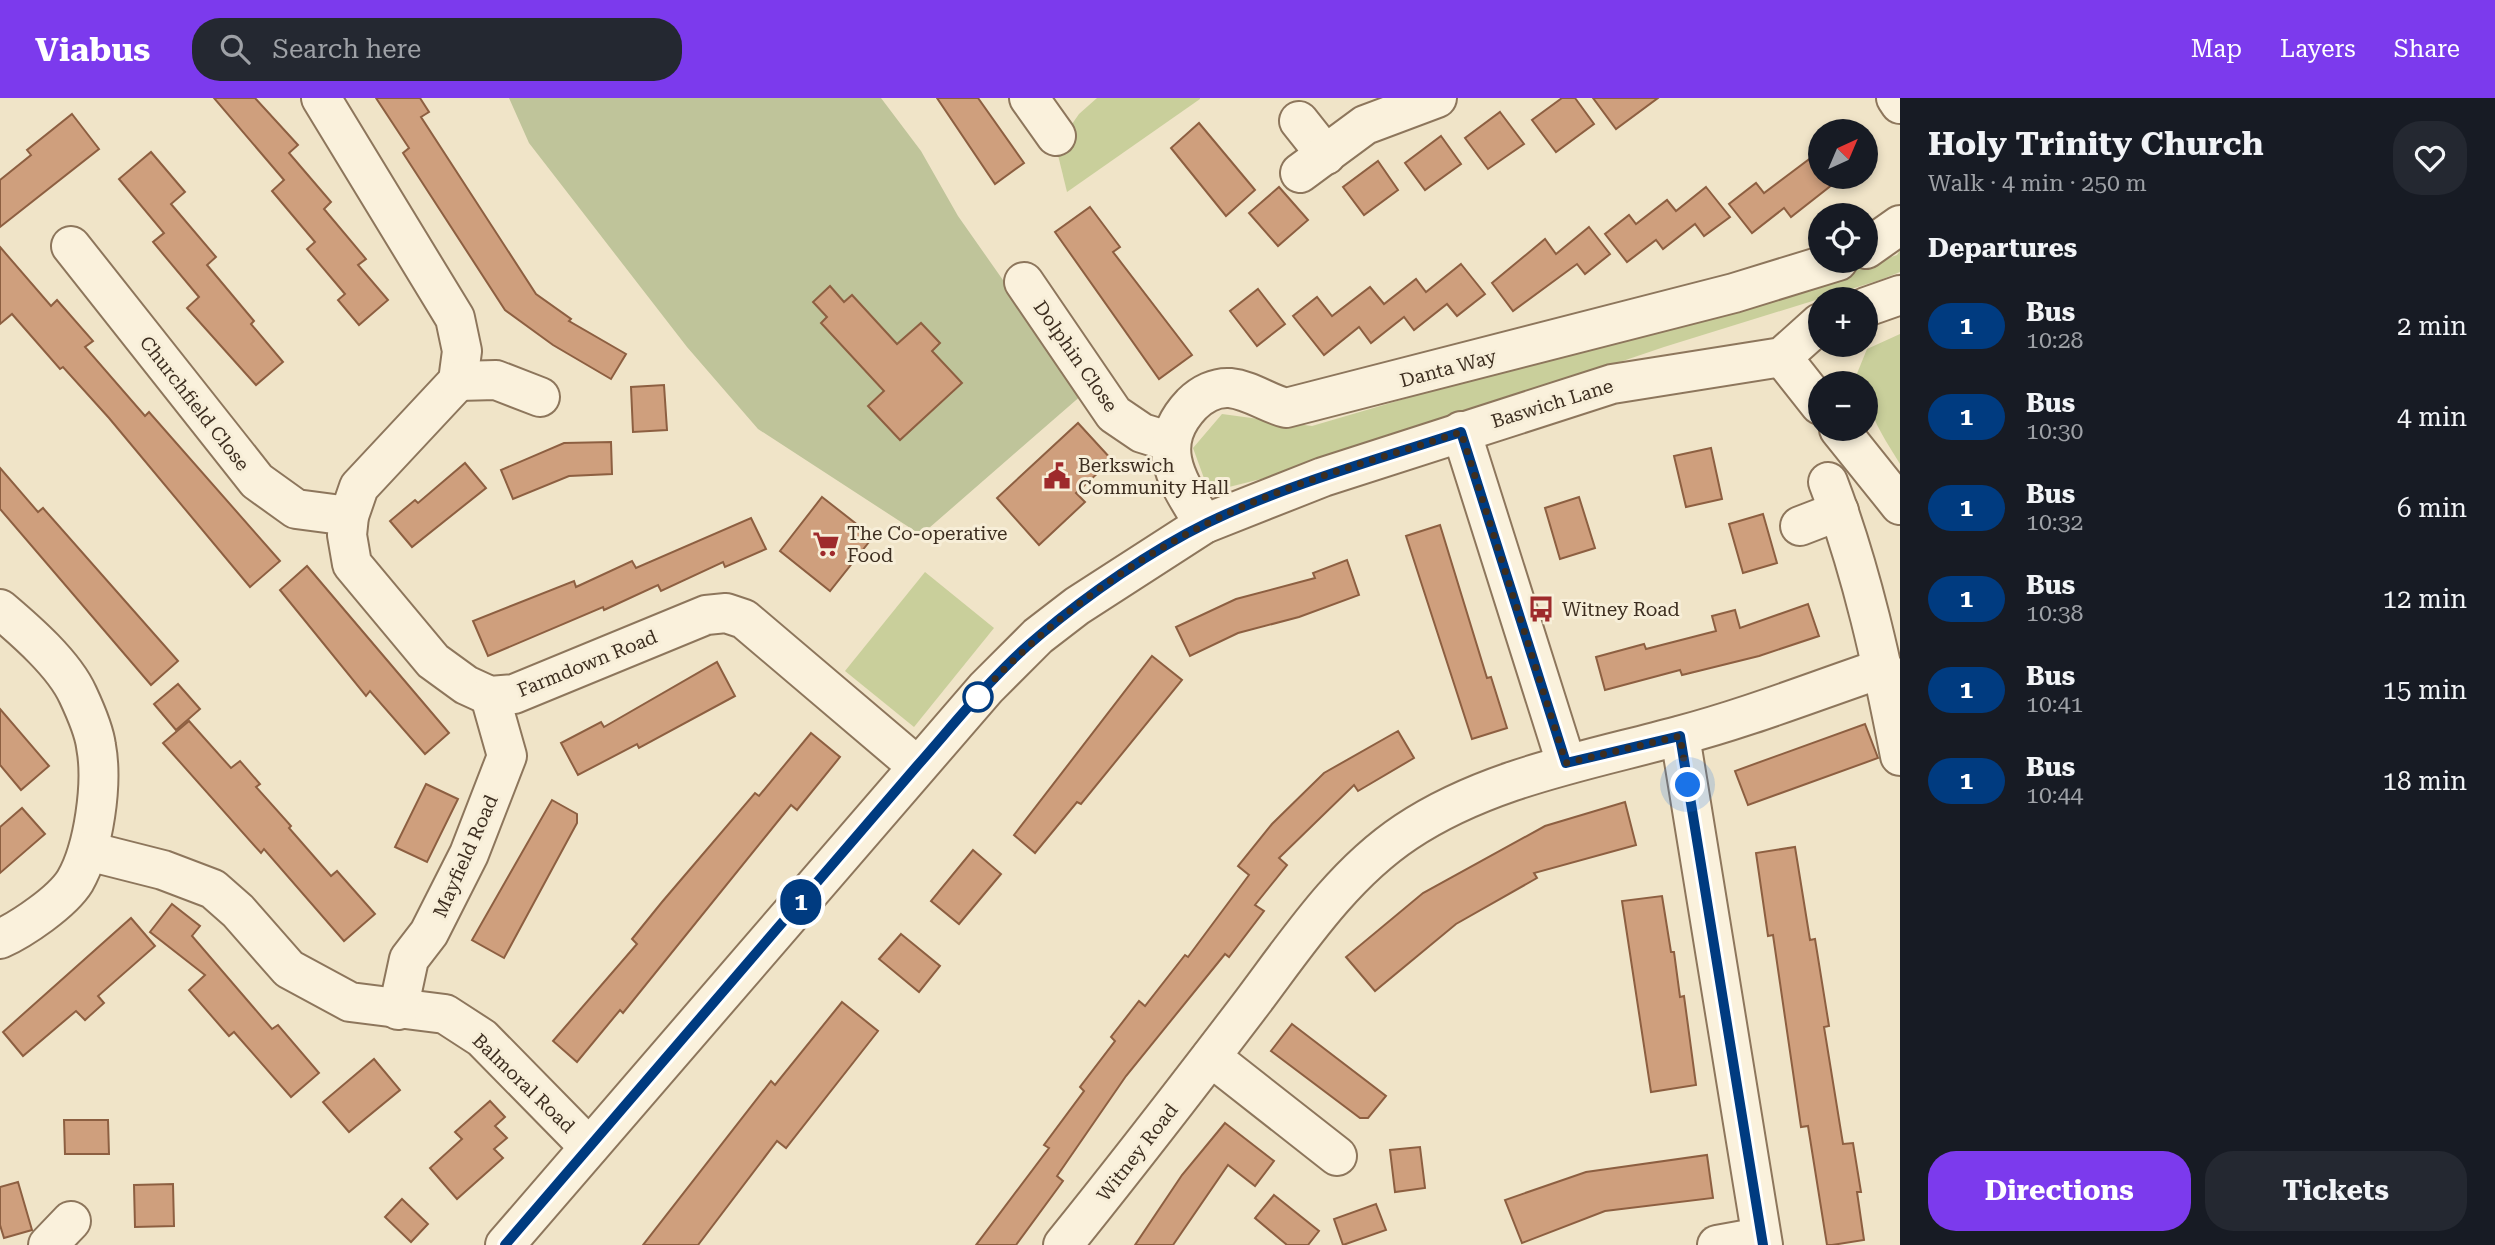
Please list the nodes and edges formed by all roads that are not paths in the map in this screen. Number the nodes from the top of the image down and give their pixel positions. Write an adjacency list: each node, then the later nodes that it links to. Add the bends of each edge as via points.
1 (321, 98): 15 (street, via 455,318 462,351)
2 (1437, 98): 5 (street, via 1365,125 1313,164)
3 (1896, 98): 4 (street)
4 (1900, 104)
5 (1299, 121)
6 (1900, 225): 7 (street)
7 (1878, 241)
8 (71, 246): 22 (street, Churchfield Close, via 257,481 296,509)
9 (1808, 270): 20 (street, Danta Way, via 1286,408 1230,388 1210,391 1181,417)
10 (1024, 282): 20 (street, Dolphin Close, via 1114,414 1142,433)
11 (1900, 295): 12 (street)
12 (1878, 303)
13 (1808, 334): 14 (street)
14 (1782, 357): 16 (street); 18 (street, Baswich Lane, via 1612,384)
15 (458, 381): 17 (street, via 496,380); 22 (street, Farmdown Road, via 359,487)
16 (1808, 390)
17 (540, 397)
18 (1461, 432): 23 (street, Baswich Lane, via 1287,490); 30 (street)
19 (1849, 441): 21 (street)
20 (1171, 442): 23 (street, via 1179,482)
21 (1900, 505)
22 (349, 516): 27 (street, Farmdown Road, via 346,535 352,564 433,660 466,685)
23 (1205, 524): 31 (street, Baswich Lane, via 1121,575 1038,636)
24 (1800, 526): 26 (street, via 1833,496 1853,551)
25 (0, 609): 32 (street, via 34,639 77,693 96,745 97,796)
26 (1883, 668): 28 (street, Witney Road); 29 (street)
27 (490, 696): 31 (street, Farmdown Road, via 514,694 706,615 726,612 744,619); 34 (street, Mayfield Road, via 507,756 469,854 429,933 409,959)
28 (1680, 736): 30 (street, Witney Road); 38 (street)
29 (1900, 756)
30 (1566, 763): 35 (street, Witney Road, via 1453,805 1405,832 1360,868)
31 (917, 766): 36 (street, Baswich Lane)
32 (88, 851): 33 (street, via 74,883 18,931); 34 (street, Balmoral Road, via 163,870 213,889 289,969 350,1002)
33 (0, 939)
34 (398, 1010): 36 (street, Balmoral Road, via 444,1014 482,1038)
35 (1210, 1057): 37 (street); 40 (street, Witney Road)
36 (589, 1147): 39 (street, Baswich Lane)
37 (1337, 1156)
38 (1762, 1241): 41 (street)
39 (505, 1245)
40 (1063, 1245)
41 (1717, 1245)

